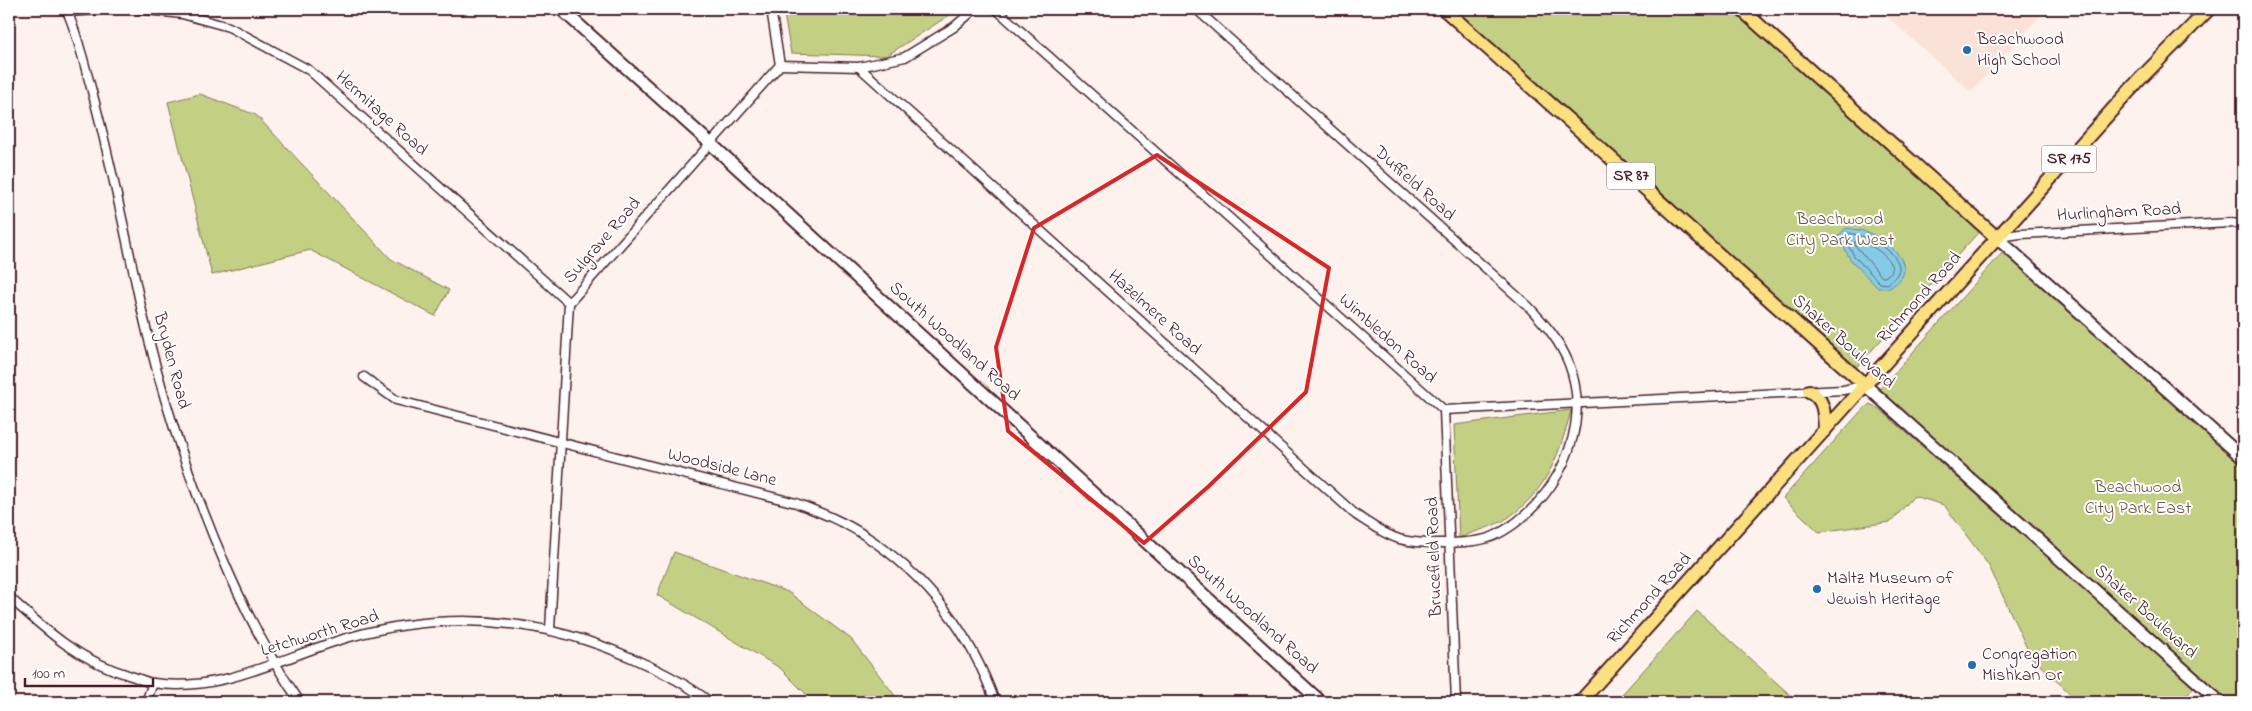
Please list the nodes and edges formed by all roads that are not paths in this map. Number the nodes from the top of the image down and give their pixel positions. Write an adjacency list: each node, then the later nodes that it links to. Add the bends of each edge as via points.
1 (112, 9): 11 (street)
2 (138, 9): 17 (street, Hermitage Road, via 182,14 229,27 309,70)
3 (561, 9): 14 (street, South Woodland Road)
4 (771, 9): 12 (street)
5 (975, 9): 13 (street, via 954,27 904,57)
6 (996, 9): 22 (street, Wimbledon Road)
7 (1196, 9): 21 (street, Duffield Road, via 1528,306 1551,330 1570,366)
8 (1444, 9): 19 (main road, Shaker Boulevard / SR 87)
9 (1741, 9): 16 (main road)
10 (2209, 9): 16 (main road, Richmond Road / SR 175, via 2140,79)
11 (66, 10): 29 (street, Bryden Road, via 113,170 151,351 171,420 211,532)
12 (780, 65): 13 (street); 14 (street, Sulgrave Road)
13 (858, 67): 26 (street, Hazelmere Road, via 1356,515 1384,533 1401,539)
14 (710, 142): 17 (street, Sulgrave Road); 35 (street, South Woodland Road)
15 (2243, 224): 16 (street, Hurlingham Road, via 2068,231)
16 (1997, 238): 19 (main road, Richmond Road); 25 (street)
17 (569, 303): 24 (street, Sulgrave Road)
18 (364, 377): 24 (street, Woodside Lane, via 396,400)
19 (1865, 385): 20 (street, via 1843,390); 23 (main road, Richmond Road); 38 (street, Shaker Boulevard)
20 (1809, 391): 21 (street); 23 (main road, via 1823,404)
21 (1576, 405): 22 (street); 26 (street, Duffield Road, via 1566,460 1551,485 1524,517 1495,536)
22 (1444, 410): 26 (street, Brucefield Road)
23 (1825, 430): 37 (main road, Richmond Road)
24 (560, 442): 28 (street, Sulgrave Road); 34 (street, Woodside Lane, via 796,503 863,534 890,553 941,602 977,659)
25 (2243, 458)
26 (1449, 544): 36 (street, Brucefield Road)
27 (9, 597): 30 (street, Letchworth Road, via 73,651 107,669)
28 (550, 629): 29 (street, Letchworth Road, via 498,622 402,626 350,637); 33 (street, Letchworth Road, via 584,638 651,666)
29 (275, 664): 30 (street, Letchworth Road, via 226,680 198,684); 32 (street, Bryden Road)
30 (153, 683): 31 (street)
31 (146, 702)
32 (300, 702)
33 (710, 702)
34 (995, 702)
35 (1322, 702)
36 (1456, 702)
37 (1580, 702)
38 (2220, 702)

